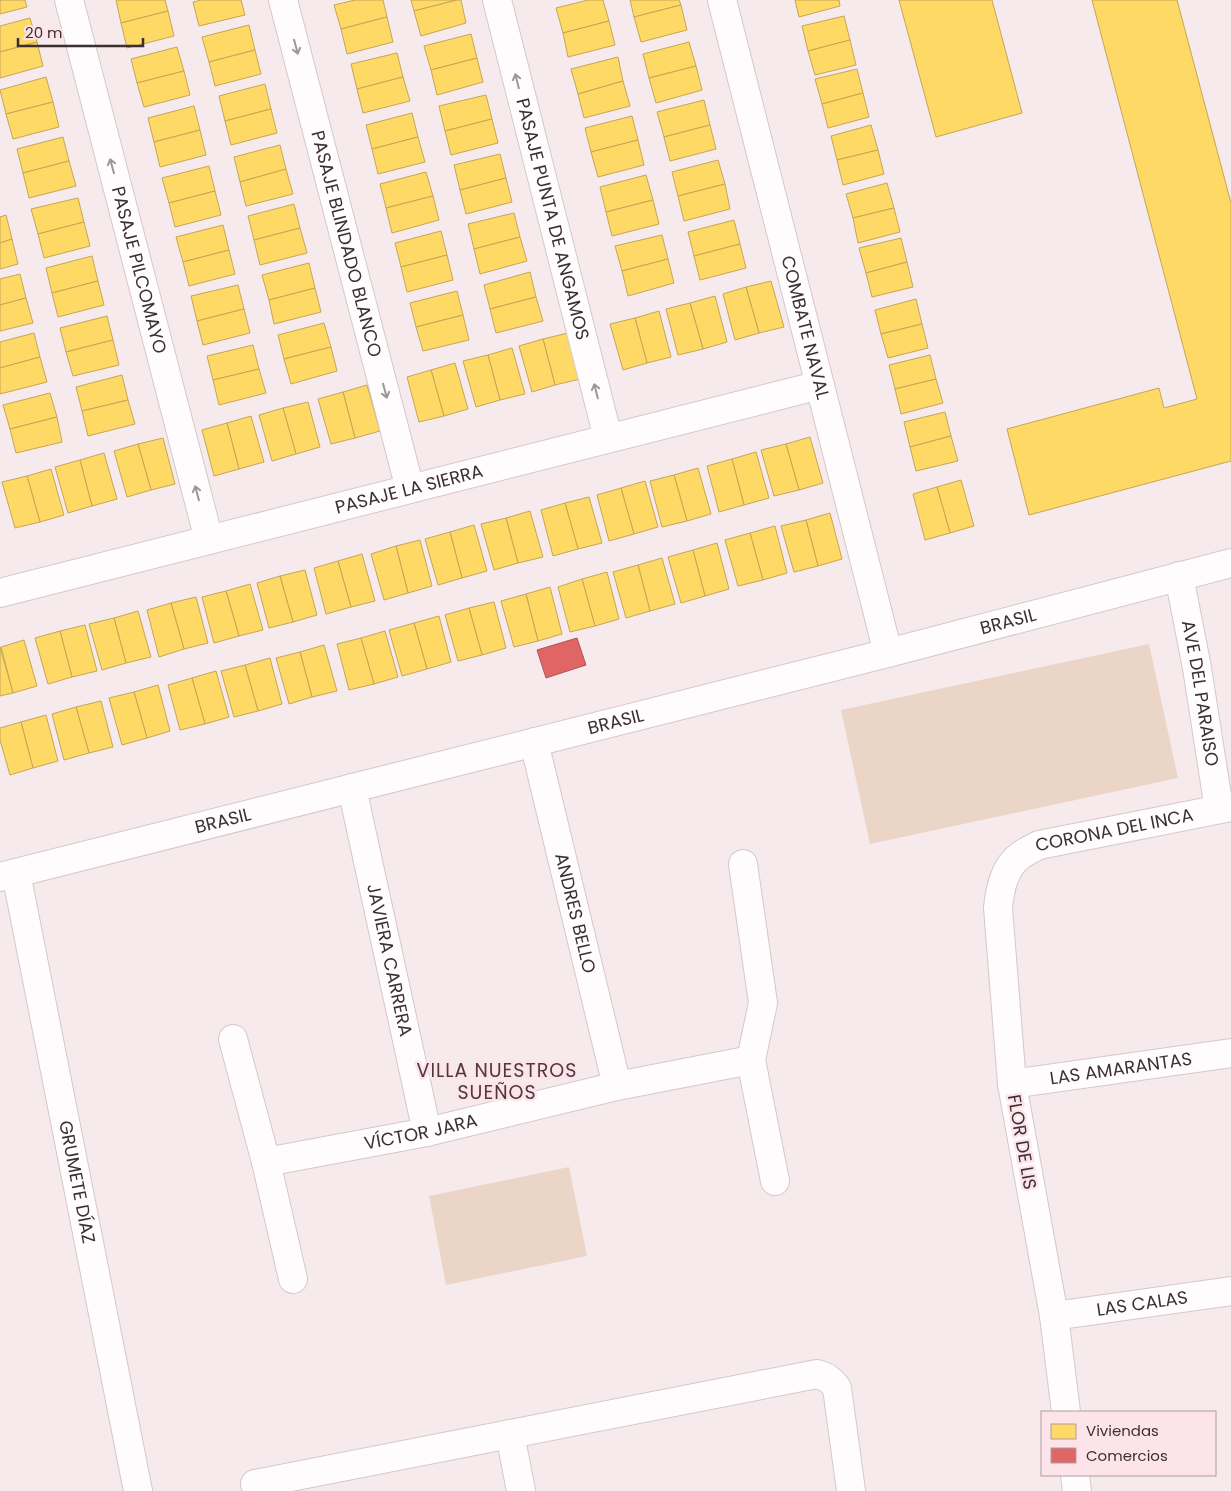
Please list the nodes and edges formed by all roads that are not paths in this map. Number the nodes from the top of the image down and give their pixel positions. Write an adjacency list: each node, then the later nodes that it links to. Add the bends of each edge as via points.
1 (69, 0): 8 (street, PASAJE PILCOMAYO, one-way to 1)
2 (283, 0): 7 (street, PASAJE BLINDADO BLANCO, one-way to 7)
3 (496, 0): 6 (street, PASAJE PUNTA DE ANGAMOS, one-way to 3)
4 (722, 0): 5 (street, COMBATE NAVAL)
5 (820, 384): 6 (street, PASAJE LA SIERRA); 12 (street, COMBATE NAVAL)
6 (608, 438): 7 (street, PASAJE LA SIERRA)
7 (410, 489): 8 (street, PASAJE LA SIERRA)
8 (209, 540): 11 (street, PASAJE LA SIERRA)
9 (1231, 563): 10 (street, BRASIL)
10 (1179, 576): 12 (street, BRASIL); 15 (street, AVE DEL PARAISO)
11 (0, 593)
12 (888, 653): 13 (street, BRASIL)
13 (534, 742): 14 (street, BRASIL); 23 (street, ANDRES BELLO)
14 (352, 788): 18 (street, BRASIL); 24 (street, JAVIERA CARRERA)
15 (1225, 808): 17 (street, CORONA DEL INCA, via 1039,845 1020,855)
16 (743, 864): 21 (street, via 763,1003)
17 (1007, 871): 22 (street, FLOR DE LIS, via 1000,889 998,908)
18 (8, 875): 34 (street, GRUMETE DÍAZ)
19 (233, 1039): 25 (street)
20 (1231, 1054): 22 (street, LAS AMARANTAS)
21 (751, 1060): 23 (street, VÍCTOR JARA); 26 (street)
22 (1012, 1084): 29 (street, FLOR DE LIS)
23 (617, 1086): 24 (street, VÍCTOR JARA)
24 (427, 1132): 25 (street, VÍCTOR JARA)
25 (266, 1162): 27 (street)
26 (775, 1180)
27 (293, 1279)
28 (1231, 1291): 29 (street, LAS CALAS)
29 (1054, 1316): 30 (street, FLOR DE LIS)
30 (1066, 1411)
31 (510, 1434): 33 (street); 35 (street); 36 (street, via 817,1374 827,1377 837,1388)
32 (1075, 1476): 37 (street)
33 (255, 1484)
34 (138, 1491)
35 (521, 1491)
36 (851, 1491)
37 (1077, 1491)

